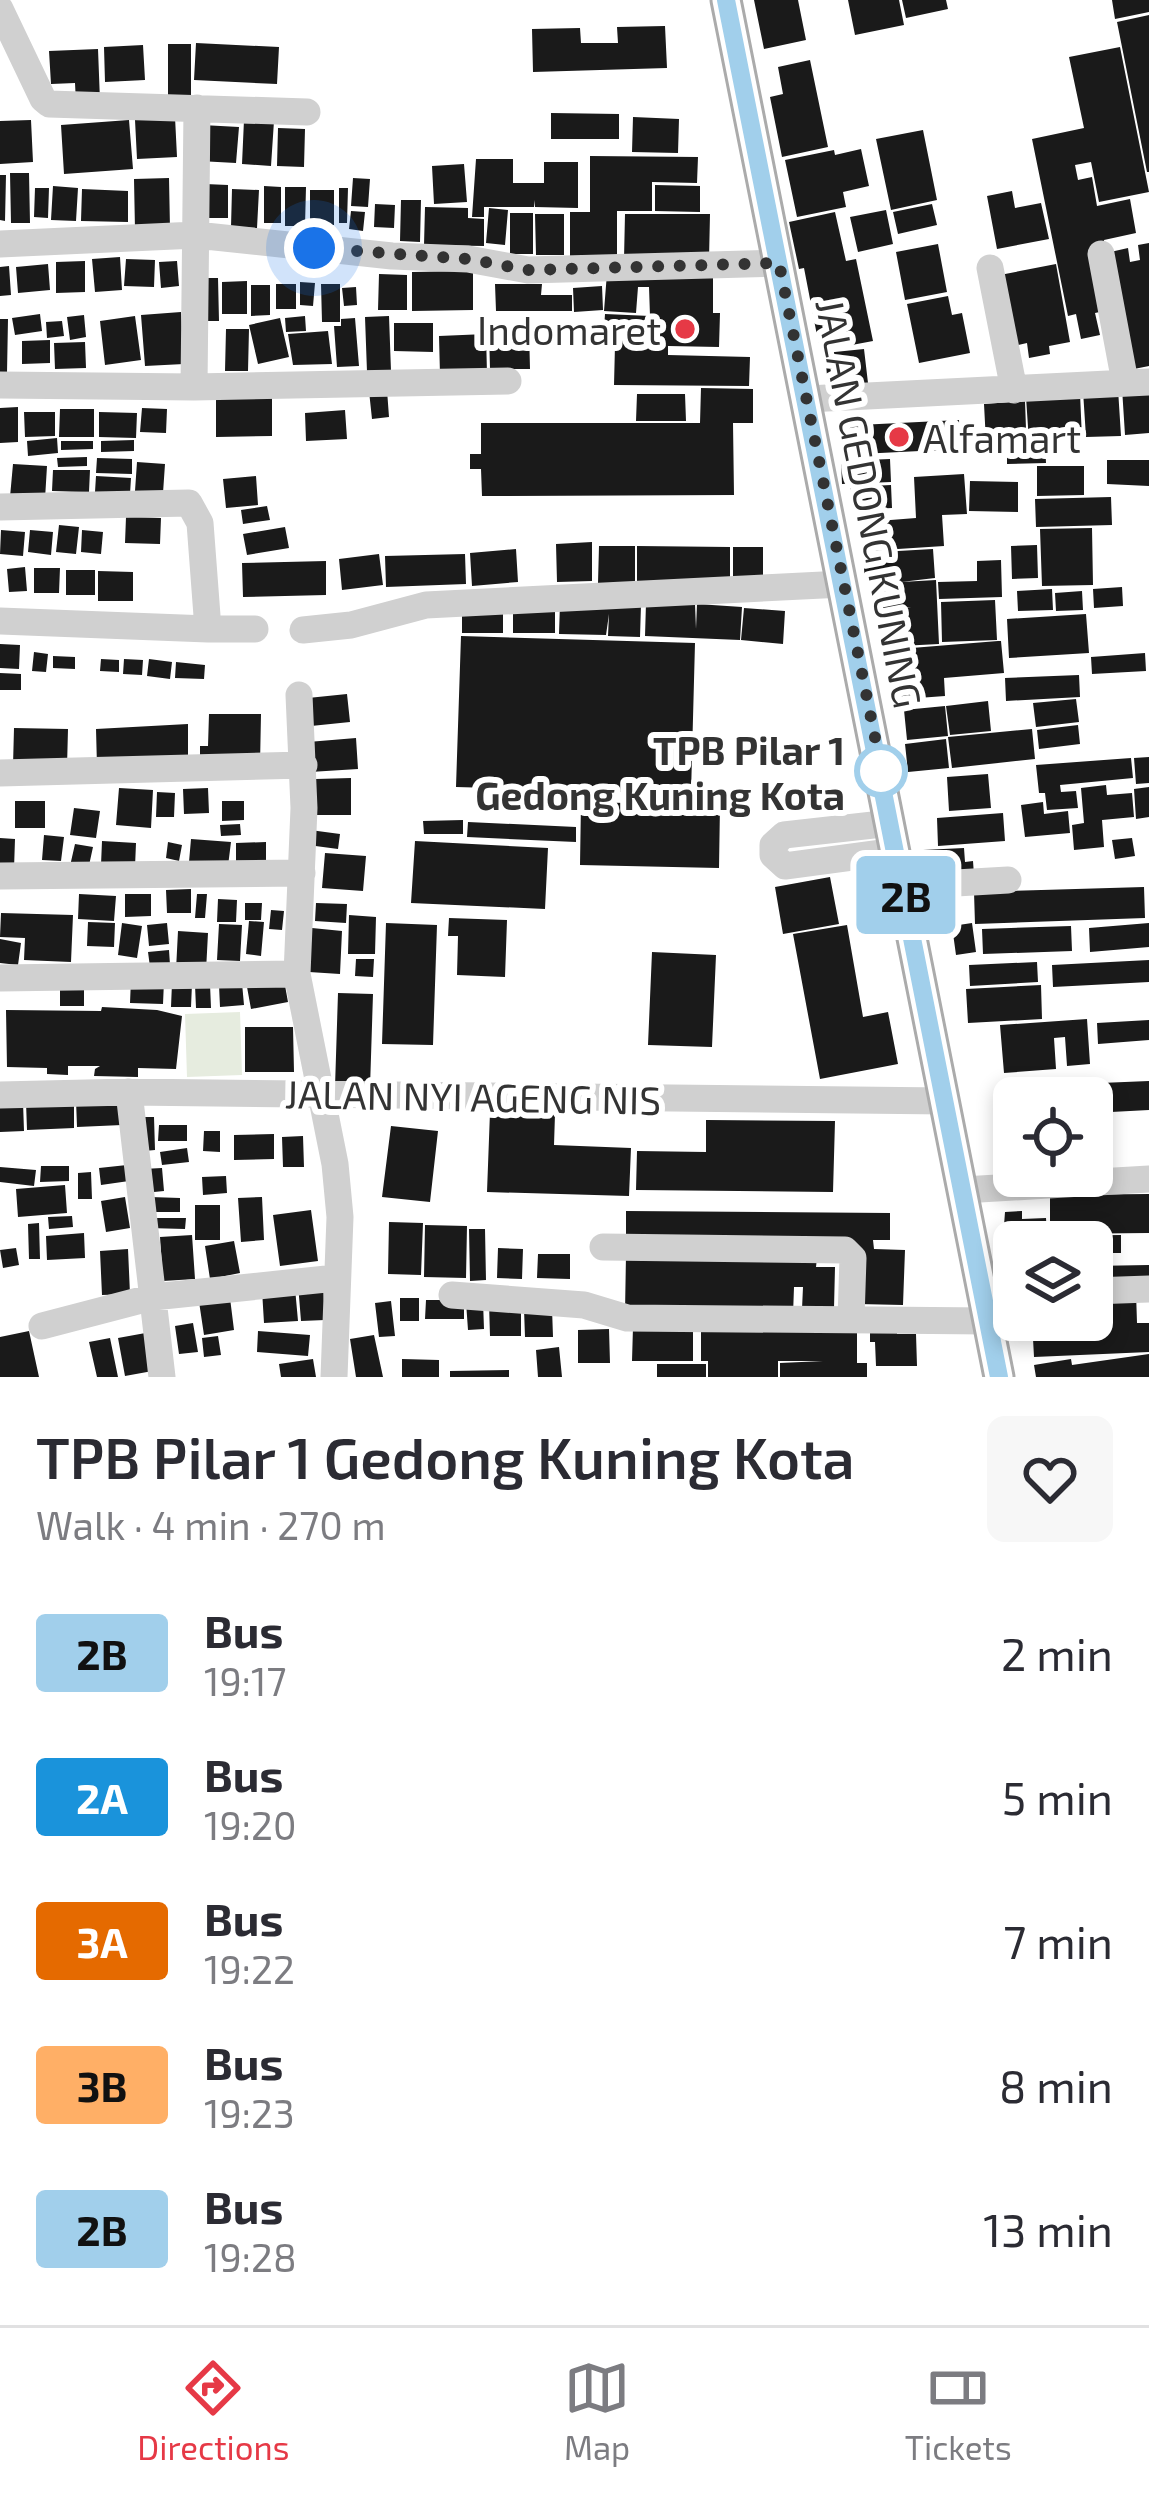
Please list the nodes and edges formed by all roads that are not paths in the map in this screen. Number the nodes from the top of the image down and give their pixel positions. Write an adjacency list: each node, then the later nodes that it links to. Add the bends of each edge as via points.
1 (726, 0): 8 (main road, JALAN GEDONG KUNING)
2 (0, 9): 3 (street, via 50,104)
3 (197, 108): 4 (street); 5 (street)
4 (307, 112)
5 (196, 235): 6 (street); 8 (street, via 528,270); 13 (street)
6 (0, 244)
7 (1102, 254): 11 (street)
8 (779, 263): 15 (main road, JALAN GEDONG KUNING)
9 (990, 268): 14 (street)
10 (508, 381): 13 (street)
11 (1137, 382): 14 (street)
12 (0, 385): 13 (street)
13 (194, 387)
14 (1014, 390): 15 (street)
15 (807, 399): 17 (main road, JALAN GEDONG KUNING)
16 (0, 507): 20 (street, via 189,502 200,523)
17 (844, 584): 21 (street, via 426,605); 28 (main road, JALAN GEDONG KUNING)
18 (0, 621): 20 (street)
19 (255, 628): 20 (street)
20 (208, 629)
21 (303, 630)
22 (299, 695): 23 (street)
23 (304, 765): 24 (street); 25 (street)
24 (0, 773)
25 (302, 874): 26 (street); 29 (street)
26 (0, 876)
27 (1008, 880): 28 (street)
28 (904, 886): 34 (main road, JALAN GEDONG KUNING)
29 (297, 974): 30 (street); 33 (street)
30 (0, 978)
31 (129, 1092): 32 (street, JALAN NYI AGENG NIS); 33 (street, JALAN NYI AGENG NIS); 43 (street)
32 (0, 1095)
33 (323, 1095): 34 (street, JALAN NYI AGENG NIS); 38 (street, via 338,1199)
34 (946, 1101): 36 (main road, JALAN GEDONG KUNING)
35 (1149, 1179): 36 (street)
36 (963, 1190): 42 (main road, JALAN GEDONG KUNING)
37 (603, 1247): 45 (street, via 845,1250 853,1258)
38 (336, 1278): 43 (street); 49 (street)
39 (1149, 1289): 40 (street)
40 (1113, 1290)
41 (452, 1295): 45 (street, via 584,1305 627,1318)
42 (993, 1295)
43 (153, 1297): 46 (street); 48 (street)
44 (993, 1302): 45 (street)
45 (851, 1318)
46 (42, 1326)
47 (997, 1341): 50 (main road, JALAN GEDONG KUNING)
48 (162, 1377)
49 (334, 1377)
50 (999, 1377)

